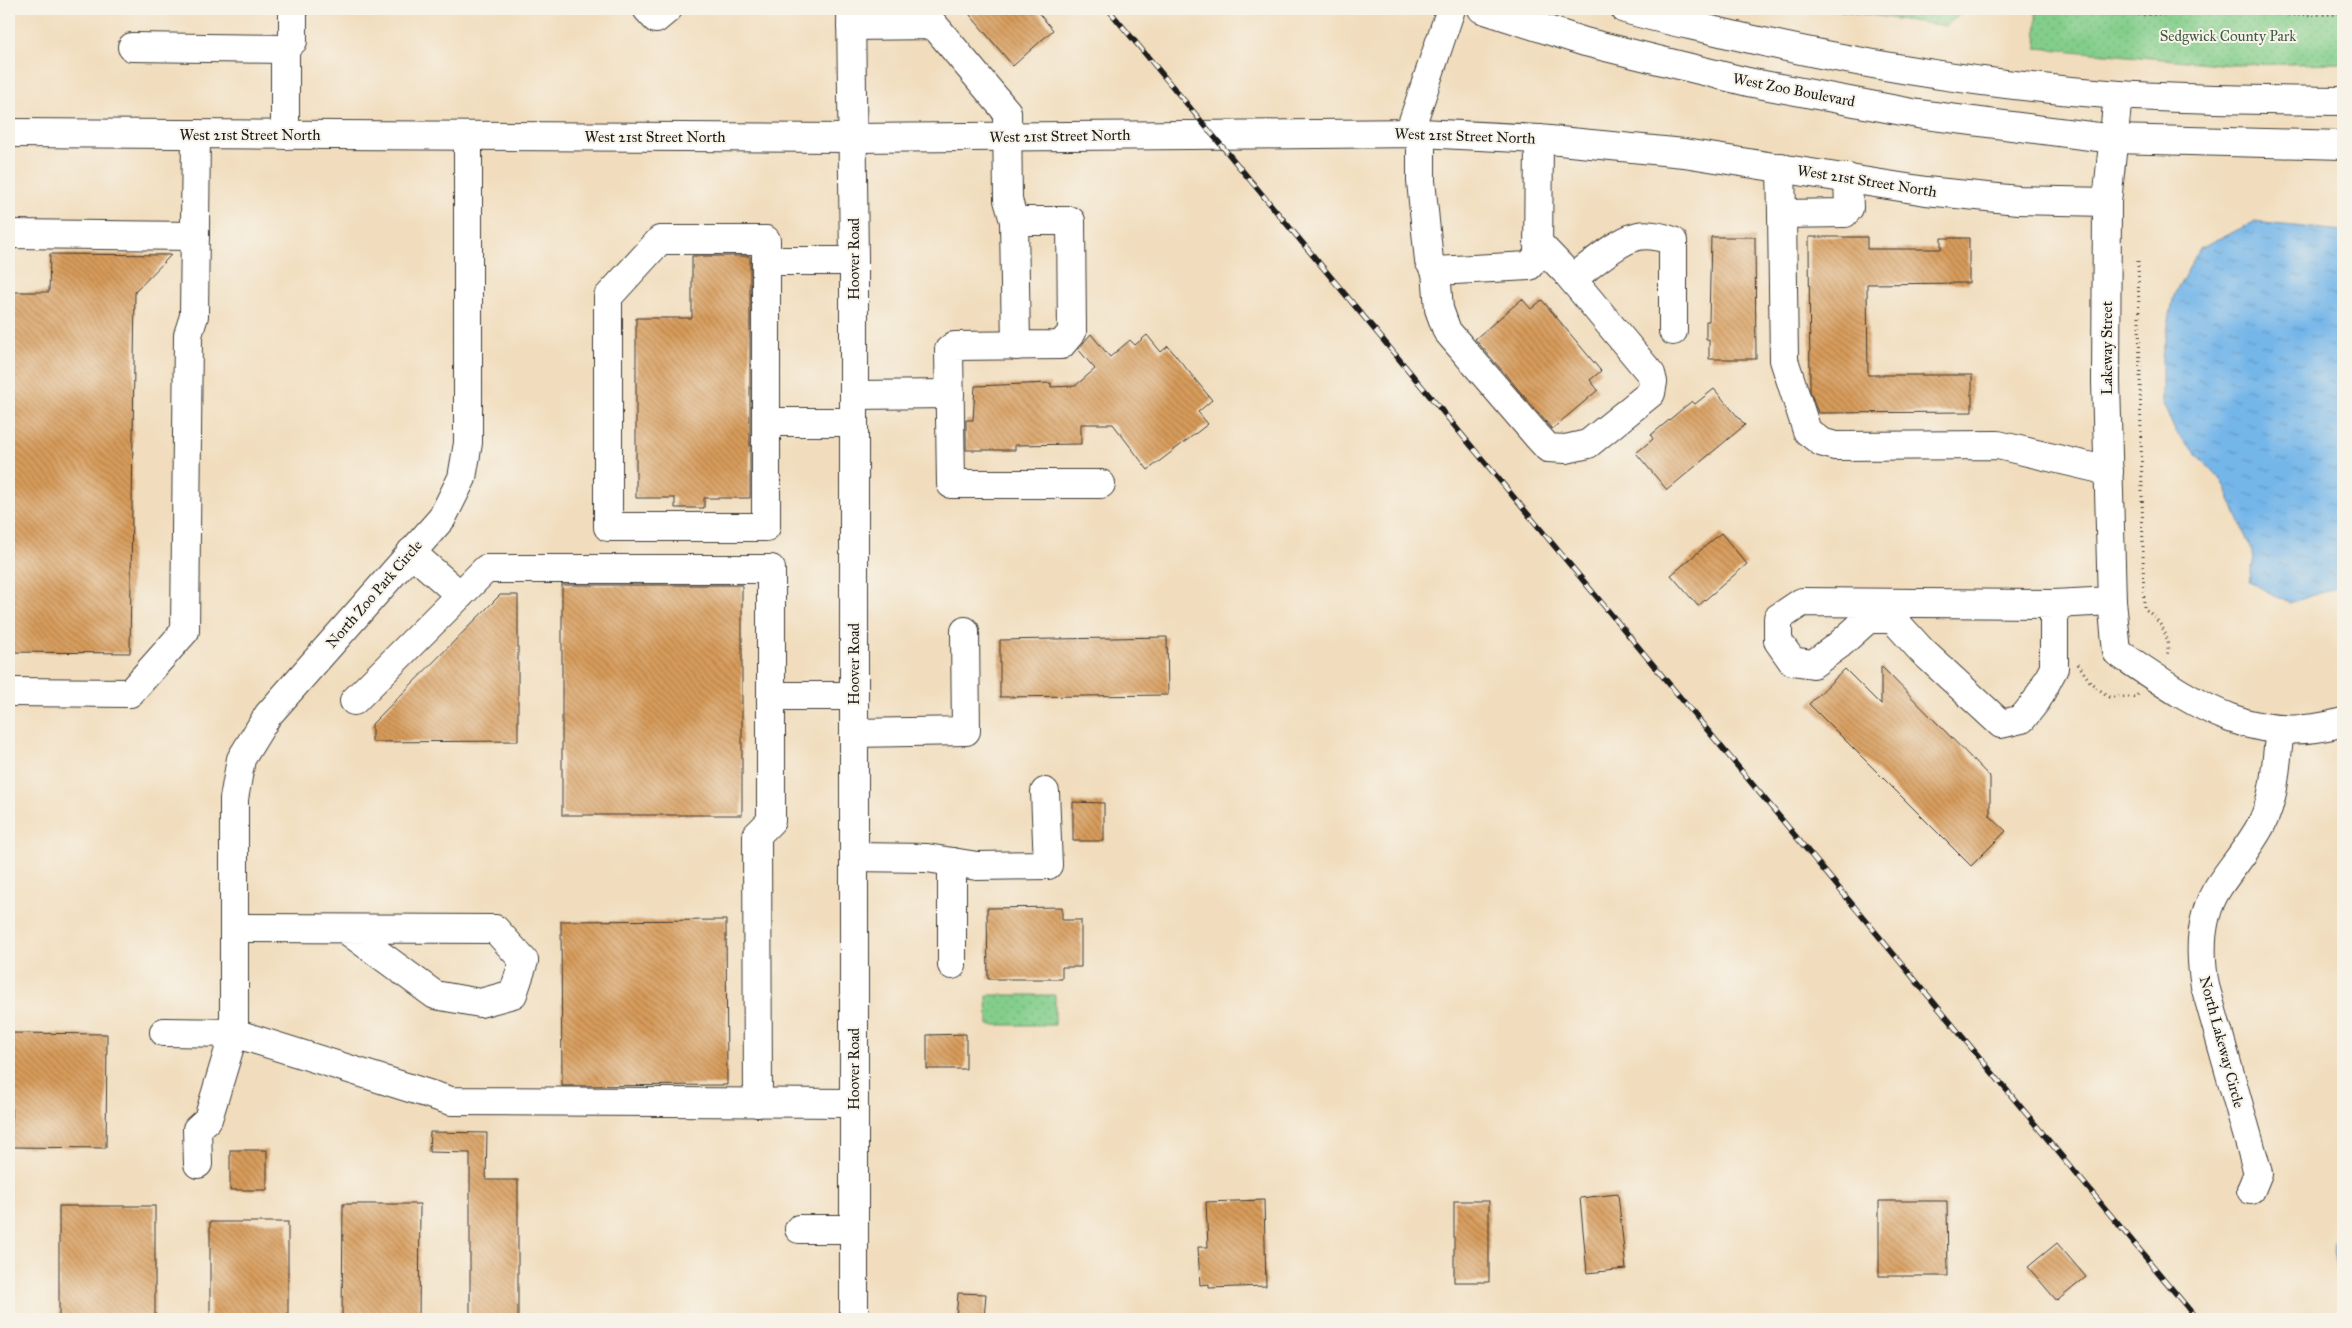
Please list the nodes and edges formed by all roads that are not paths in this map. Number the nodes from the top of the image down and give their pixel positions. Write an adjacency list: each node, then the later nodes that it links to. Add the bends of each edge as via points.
1 (294, 9): 9 (street, via 293,41)
2 (646, 9): 3 (street, via 656,19)
3 (668, 9)
4 (1451, 9): 13 (street)
5 (1482, 9): 19 (street, West Zoo Boulevard, via 1585,42 1748,82 1918,114)
6 (1625, 9): 10 (street, via 1770,44 1890,66)
7 (851, 17): 17 (street, via 934,25 1007,112); 18 (street, Hoover Road)
8 (132, 47): 9 (street)
9 (286, 49): 15 (street)
10 (2118, 95): 11 (street, via 2211,100); 19 (street, Lakeway Street)
11 (2343, 101)
12 (9, 132): 14 (street, West 21st Street North)
13 (1415, 133): 17 (street, West 21st Street North); 20 (street, West 21st Street North); 32 (street, via 1429,261)
14 (196, 134): 15 (street, West 21st Street North); 28 (street)
15 (285, 135): 16 (street, West 21st Street North)
16 (468, 137): 18 (street, West 21st Street North); 42 (street, North Zoo Park Circle, via 468,443 462,478 442,518)
17 (1007, 137): 18 (street, West 21st Street North); 26 (street, via 1008,200)
18 (852, 138): 31 (street, Hoover Road)
19 (2114, 139): 21 (street); 24 (street, Lakeway Street)
20 (1539, 140): 22 (street, West 21st Street North, via 1684,153); 29 (street)
21 (2343, 145)
22 (1780, 167): 23 (street, West 21st Street North); 25 (street)
23 (1848, 178): 24 (street, West 21st Street North, via 1981,197); 25 (street, via 1849,208 1845,213)
24 (2107, 202): 40 (street, Lakeway Street)
25 (1782, 214): 40 (street, via 1784,360 1807,431 1821,442 1835,446 1998,445)
26 (1014, 221): 35 (street); 35 (street, via 1071,221 1072,332 1061,345)
27 (9, 234): 28 (street)
28 (195, 236): 47 (street, via 194,316 188,335 185,631 130,693)
29 (1539, 244): 32 (street, via 1538,255 1529,266); 33 (street)
30 (766, 261): 31 (street); 38 (street); 38 (street, via 766,240 660,240 608,297 608,527 766,527)
31 (854, 261): 37 (street, Hoover Road)
32 (1436, 271): 33 (street, via 1439,310 1447,331 1548,448 1566,449 1588,444 1651,393 1653,382 1651,374)
33 (1572, 279): 34 (street, via 1627,239 1660,236 1672,241)
34 (1673, 331)
35 (1016, 346): 36 (street, via 954,346 950,350)
36 (950, 394): 37 (street); 41 (street, via 951,484)
37 (854, 395): 39 (street, Hoover Road)
38 (766, 422): 39 (street)
39 (854, 422): 49 (street, Hoover Road)
40 (2109, 470): 44 (street, Lakeway Street)
41 (1101, 484)
42 (411, 552): 43 (street); 57 (street, North Zoo Park Circle, via 268,715 241,759 234,799)
43 (460, 595): 48 (street, via 486,569 771,569); 50 (street)
44 (2112, 601): 45 (street); 52 (street, Lakeway Street, via 2117,652 2197,705 2229,718)
45 (2054, 604): 45 (street, via 1802,602 1778,618 1778,641 1792,661 1813,664 1868,619 1893,619 1922,651 2001,724 2022,719 2037,700 2054,668)
46 (965, 631): 53 (street, via 966,731)
47 (9, 692)
48 (771, 696): 49 (street); 62 (street, via 771,821 757,835)
49 (854, 696): 53 (street, Hoover Road)
50 (354, 701)
51 (2343, 722): 52 (street, via 2304,730)
52 (2280, 729): 65 (street, North Lakeway Circle, via 2268,809 2255,835 2217,888 2201,936 2205,986 2258,1173)
53 (854, 733): 55 (street, Hoover Road)
54 (1045, 792): 56 (street, via 1048,865 977,866)
55 (854, 857): 56 (street, via 927,858); 63 (street, Hoover Road)
56 (952, 862): 59 (street)
57 (234, 928): 58 (street); 61 (street, North Zoo Park Circle)
58 (345, 929): 58 (street, via 495,929 524,961 513,994 480,1003 435,995)
59 (952, 965)
60 (164, 1032): 61 (street)
61 (234, 1033): 62 (street, via 451,1101); 64 (street, North Zoo Park Circle, via 208,1119 197,1129)
62 (758, 1103): 63 (street)
63 (854, 1104): 67 (street, Hoover Road)
64 (198, 1164)
65 (2251, 1190)
66 (799, 1229): 67 (street)
67 (854, 1229): 68 (street, Hoover Road)
68 (854, 1319)

